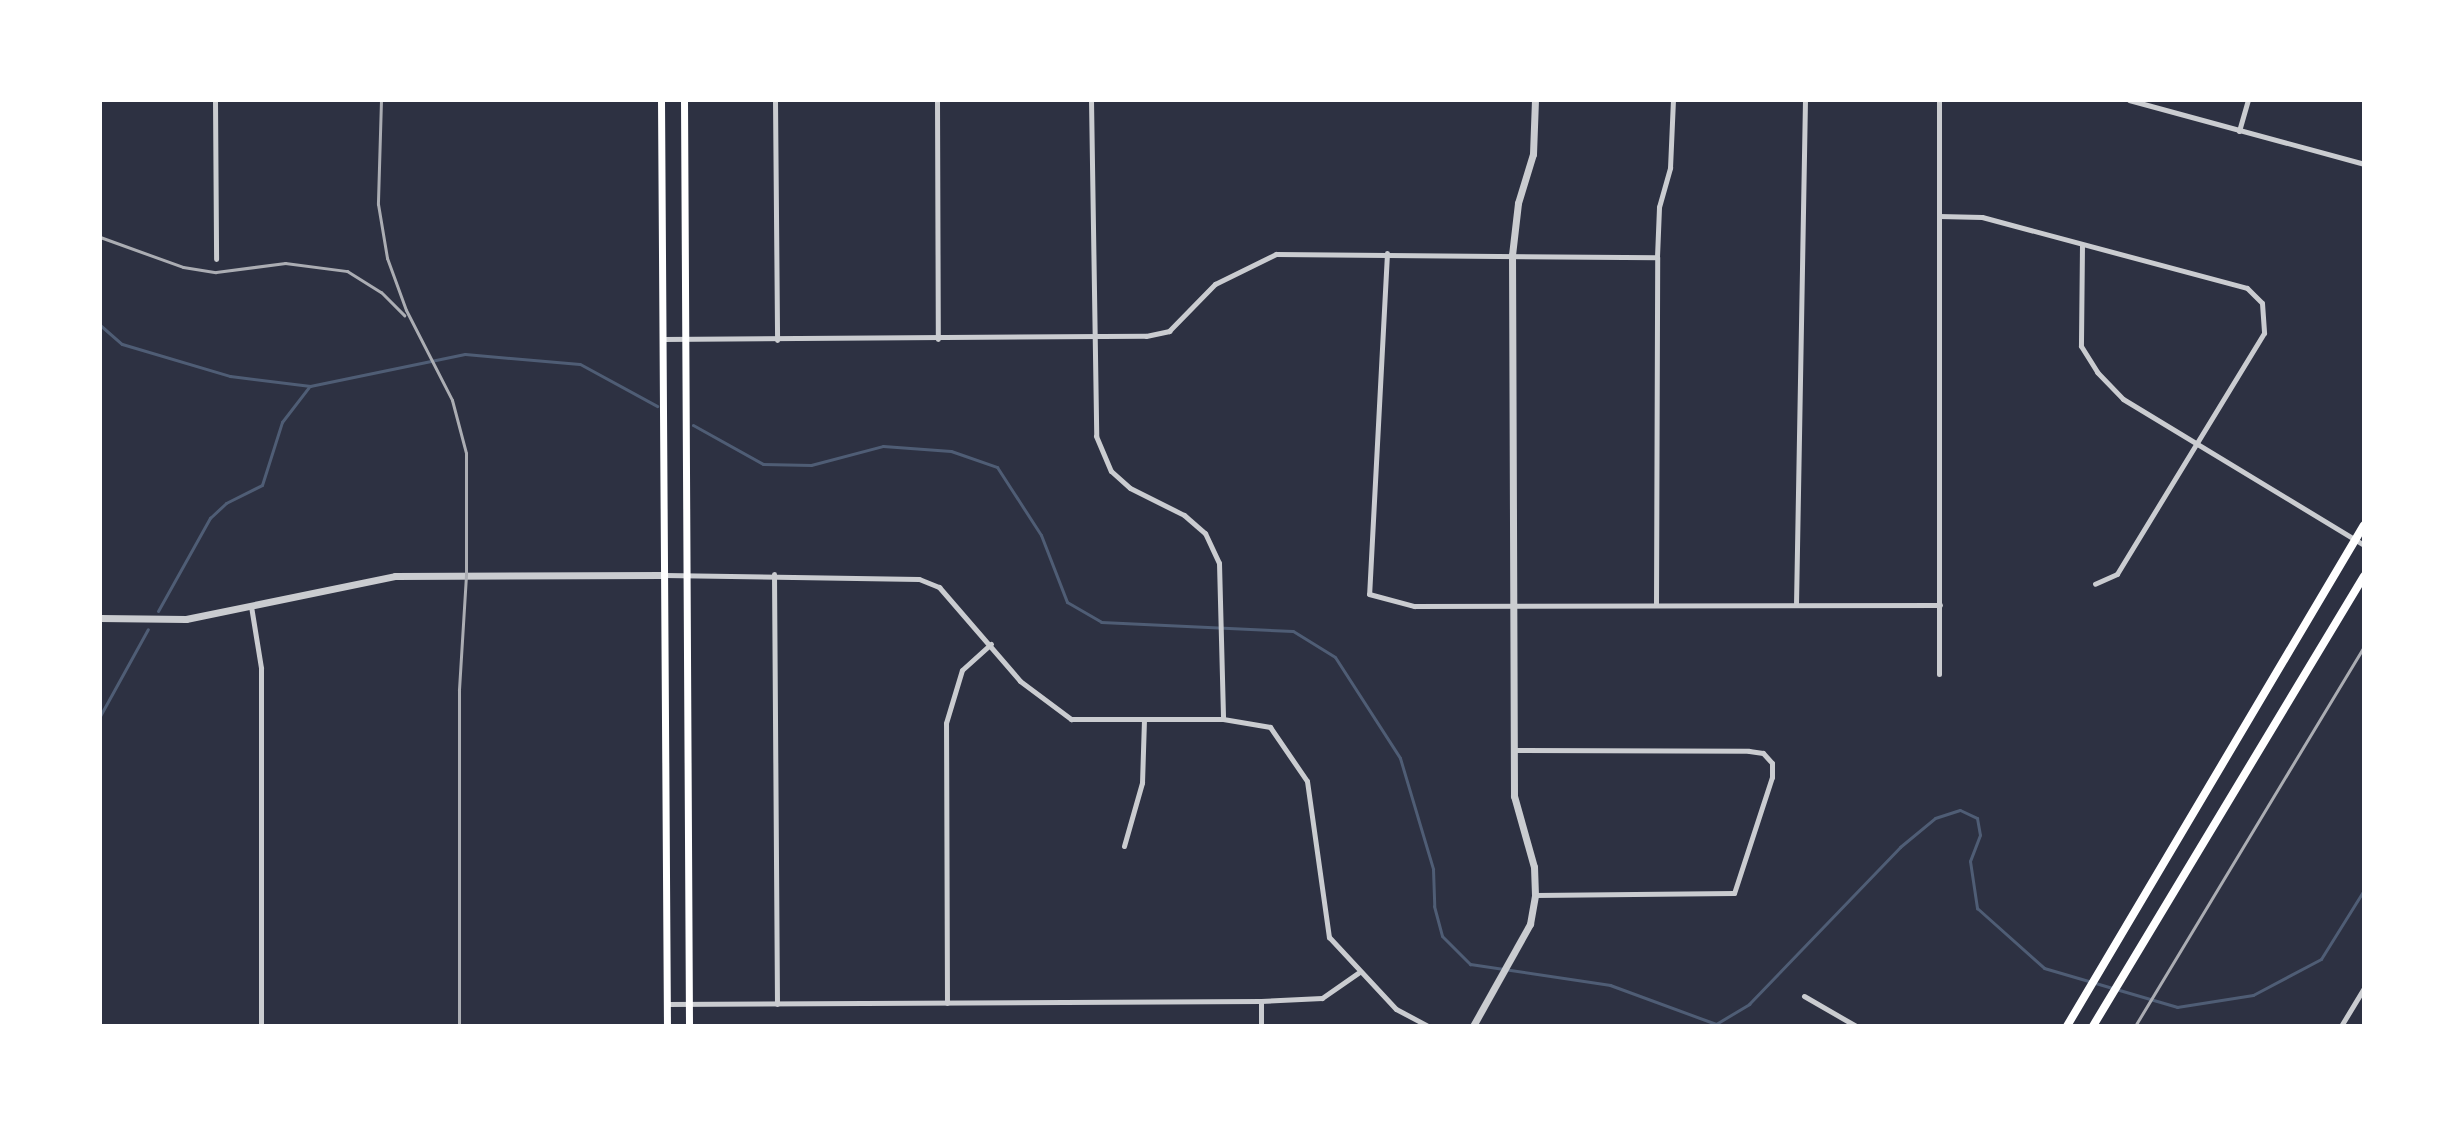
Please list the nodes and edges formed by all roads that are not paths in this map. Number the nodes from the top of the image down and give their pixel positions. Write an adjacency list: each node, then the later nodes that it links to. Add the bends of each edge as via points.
1 (215, 100): 20 (street)
2 (661, 100): 22 (main road)
3 (684, 100): 23 (main road)
4 (775, 100): 25 (street)
5 (937, 100): 24 (street)
6 (1091, 100): 21 (street)
7 (1535, 100): 18 (street, via 1533,154 1518,203)
8 (1673, 100): 19 (street)
9 (1805, 100): 38 (street)
10 (1939, 100): 15 (street)
11 (2129, 100): 13 (street)
12 (2248, 100): 13 (street)
13 (2239, 131): 14 (street)
14 (2364, 164)
15 (1939, 216): 16 (street, via 1982,217); 39 (street)
16 (2082, 245): 26 (street, via 2081,346 2123,399); 26 (street, via 2247,288 2262,303 2264,333)
17 (1387, 253): 18 (street); 21 (street, via 1276,254 1215,284 1169,331); 36 (street, via 1369,594 1390,603)
18 (1512, 255): 19 (street); 36 (street)
19 (1657, 257): 37 (street)
20 (216, 259)
21 (1093, 337): 24 (street); 43 (street, via 1100,453 1130,488 1168,505 1205,533 1219,563 1225,630)
22 (663, 339): 23 (street); 31 (main road)
23 (687, 339): 25 (street); 32 (main road)
24 (938, 339): 25 (street)
25 (777, 340)
26 (2198, 443): 28 (street); 34 (street, via 2117,574)
27 (2364, 525): 28 (main road)
28 (2355, 539): 29 (street); 63 (main road)
29 (2364, 545)
30 (774, 574): 32 (street); 41 (street, via 919,579 939,587); 55 (street)
31 (662, 575): 32 (street); 35 (street, via 395,576); 54 (main road)
32 (688, 575): 52 (main road)
33 (2364, 576): 64 (main road)
34 (2095, 584)
35 (251, 605): 40 (street, via 186,619); 56 (street, via 261,668)
36 (1514, 605): 37 (street); 45 (street)
37 (1656, 605): 38 (street)
38 (1796, 605): 39 (street)
39 (1940, 605): 42 (street)
40 (100, 618)
41 (991, 644): 44 (street, via 1020,681 1071,719); 53 (street, via 962,670 946,723)
42 (1939, 674)
43 (1223, 719): 44 (street); 48 (street, via 1270,727 1307,781 1329,937)
44 (1144, 720): 46 (street, via 1142,783)
45 (1514, 750): 47 (street, via 1514,796 1534,867); 47 (street, via 1749,751 1763,753 1772,763 1734,893)
46 (1124, 846)
47 (1535, 895): 61 (street, via 1530,924)
48 (1358, 973): 51 (street, via 1322,998); 60 (street, via 1396,1009)
49 (2364, 988): 65 (street)
50 (1804, 996): 62 (street)
51 (1261, 1001): 53 (street); 59 (street)
52 (689, 1003): 54 (street); 55 (street); 58 (main road)
53 (947, 1003): 55 (street)
54 (667, 1004): 57 (main road)
55 (777, 1004)
56 (261, 1026)
57 (667, 1026)
58 (689, 1026)
59 (1261, 1026)
60 (1428, 1026)
61 (1473, 1026)
62 (1856, 1026)
63 (2067, 1026)
64 (2093, 1026)
65 (2341, 1026)

